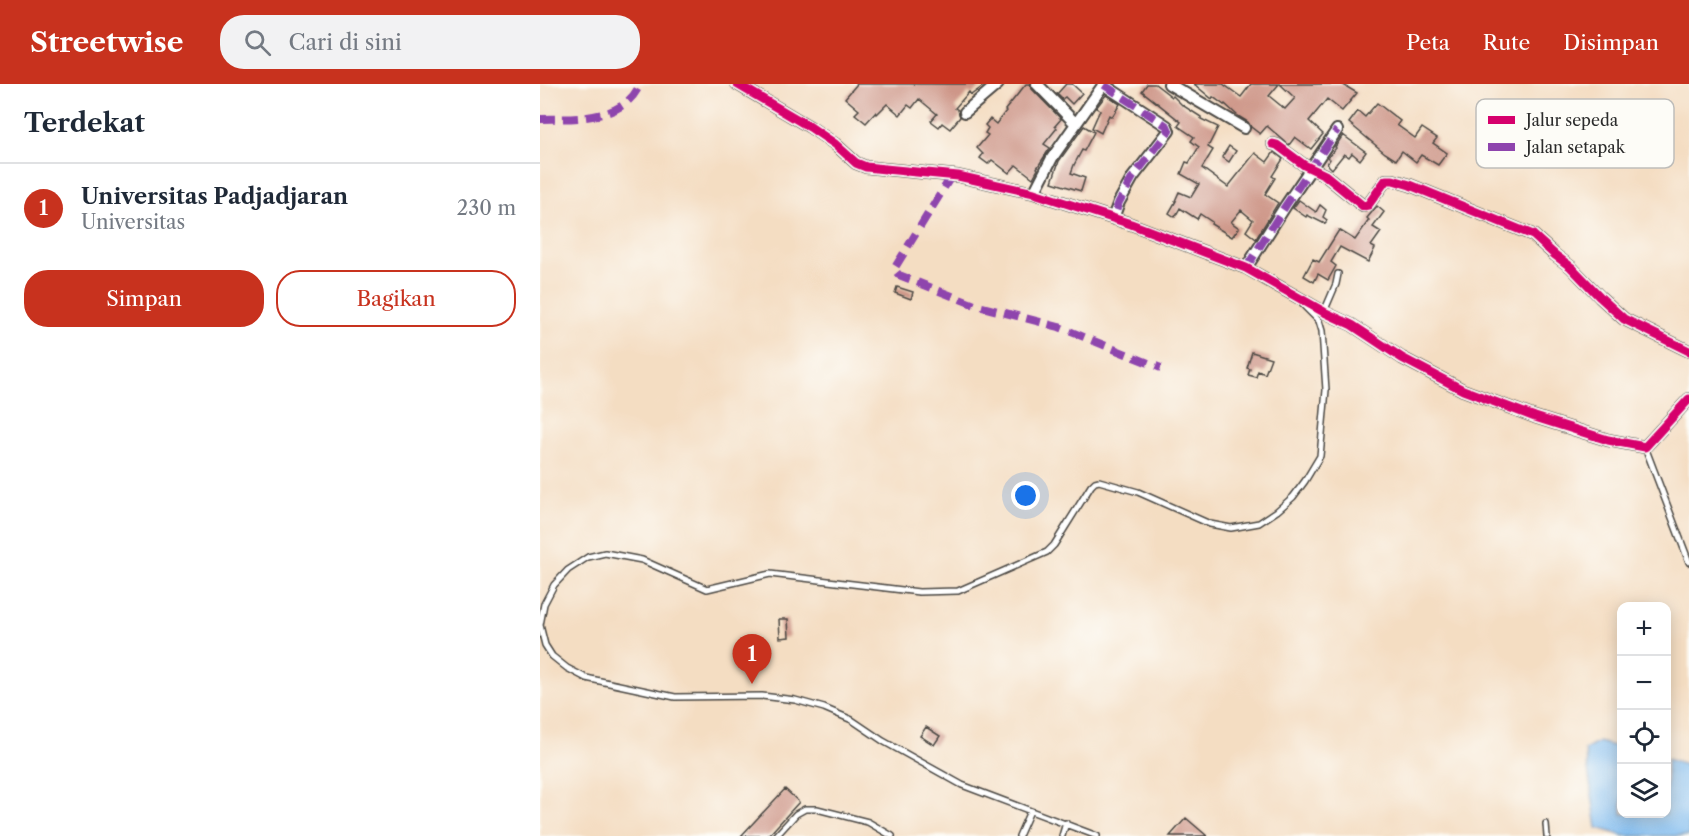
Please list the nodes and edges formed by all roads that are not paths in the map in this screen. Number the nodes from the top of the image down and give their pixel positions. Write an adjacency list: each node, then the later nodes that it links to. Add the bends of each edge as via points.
1 (737, 84): 6 (street)
2 (998, 84): 7 (street)
3 (1037, 84): 8 (street)
4 (1104, 84): 8 (street); 14 (street, via 1169,131 1133,177)
5 (1169, 84): 9 (street)
6 (756, 88): 13 (street, via 856,163 958,176)
7 (965, 112)
8 (1075, 123): 13 (street)
9 (1245, 128)
10 (1337, 130): 12 (street)
11 (1273, 144): 12 (street)
12 (1312, 168): 15 (street); 19 (street, via 1363,206 1368,205 1386,180 1393,180 1533,236 1624,319)
13 (1034, 193): 14 (street)
14 (1113, 218): 15 (street)
15 (1246, 268): 17 (street)
16 (1338, 274): 18 (lane)
17 (1282, 288): 18 (street); 23 (lane, via 1319,321 1322,331 1326,390 1320,456 1293,497 1259,523 1231,528 1210,524 1138,492 1099,481 1091,486 1047,552 958,591 919,592 770,574 707,589 642,560 605,553 588,556 568,570 544,604 540,625 545,645 552,656 586,678 675,697 762,696 805,702 852,720 962,785)
18 (1324, 312): 21 (street, via 1463,390 1608,440)
19 (1689, 351)
20 (1689, 399): 21 (street)
21 (1645, 447): 22 (lane)
22 (1689, 562)
23 (1030, 811): 24 (lane); 28 (lane)
24 (1066, 823): 29 (lane); 30 (lane)
25 (1546, 824): 31 (lane)
26 (776, 836): 27 (lane, via 796,814 818,809 868,822)
27 (892, 836)
28 (1019, 836)
29 (1062, 836)
30 (1097, 836)
31 (1547, 836)

